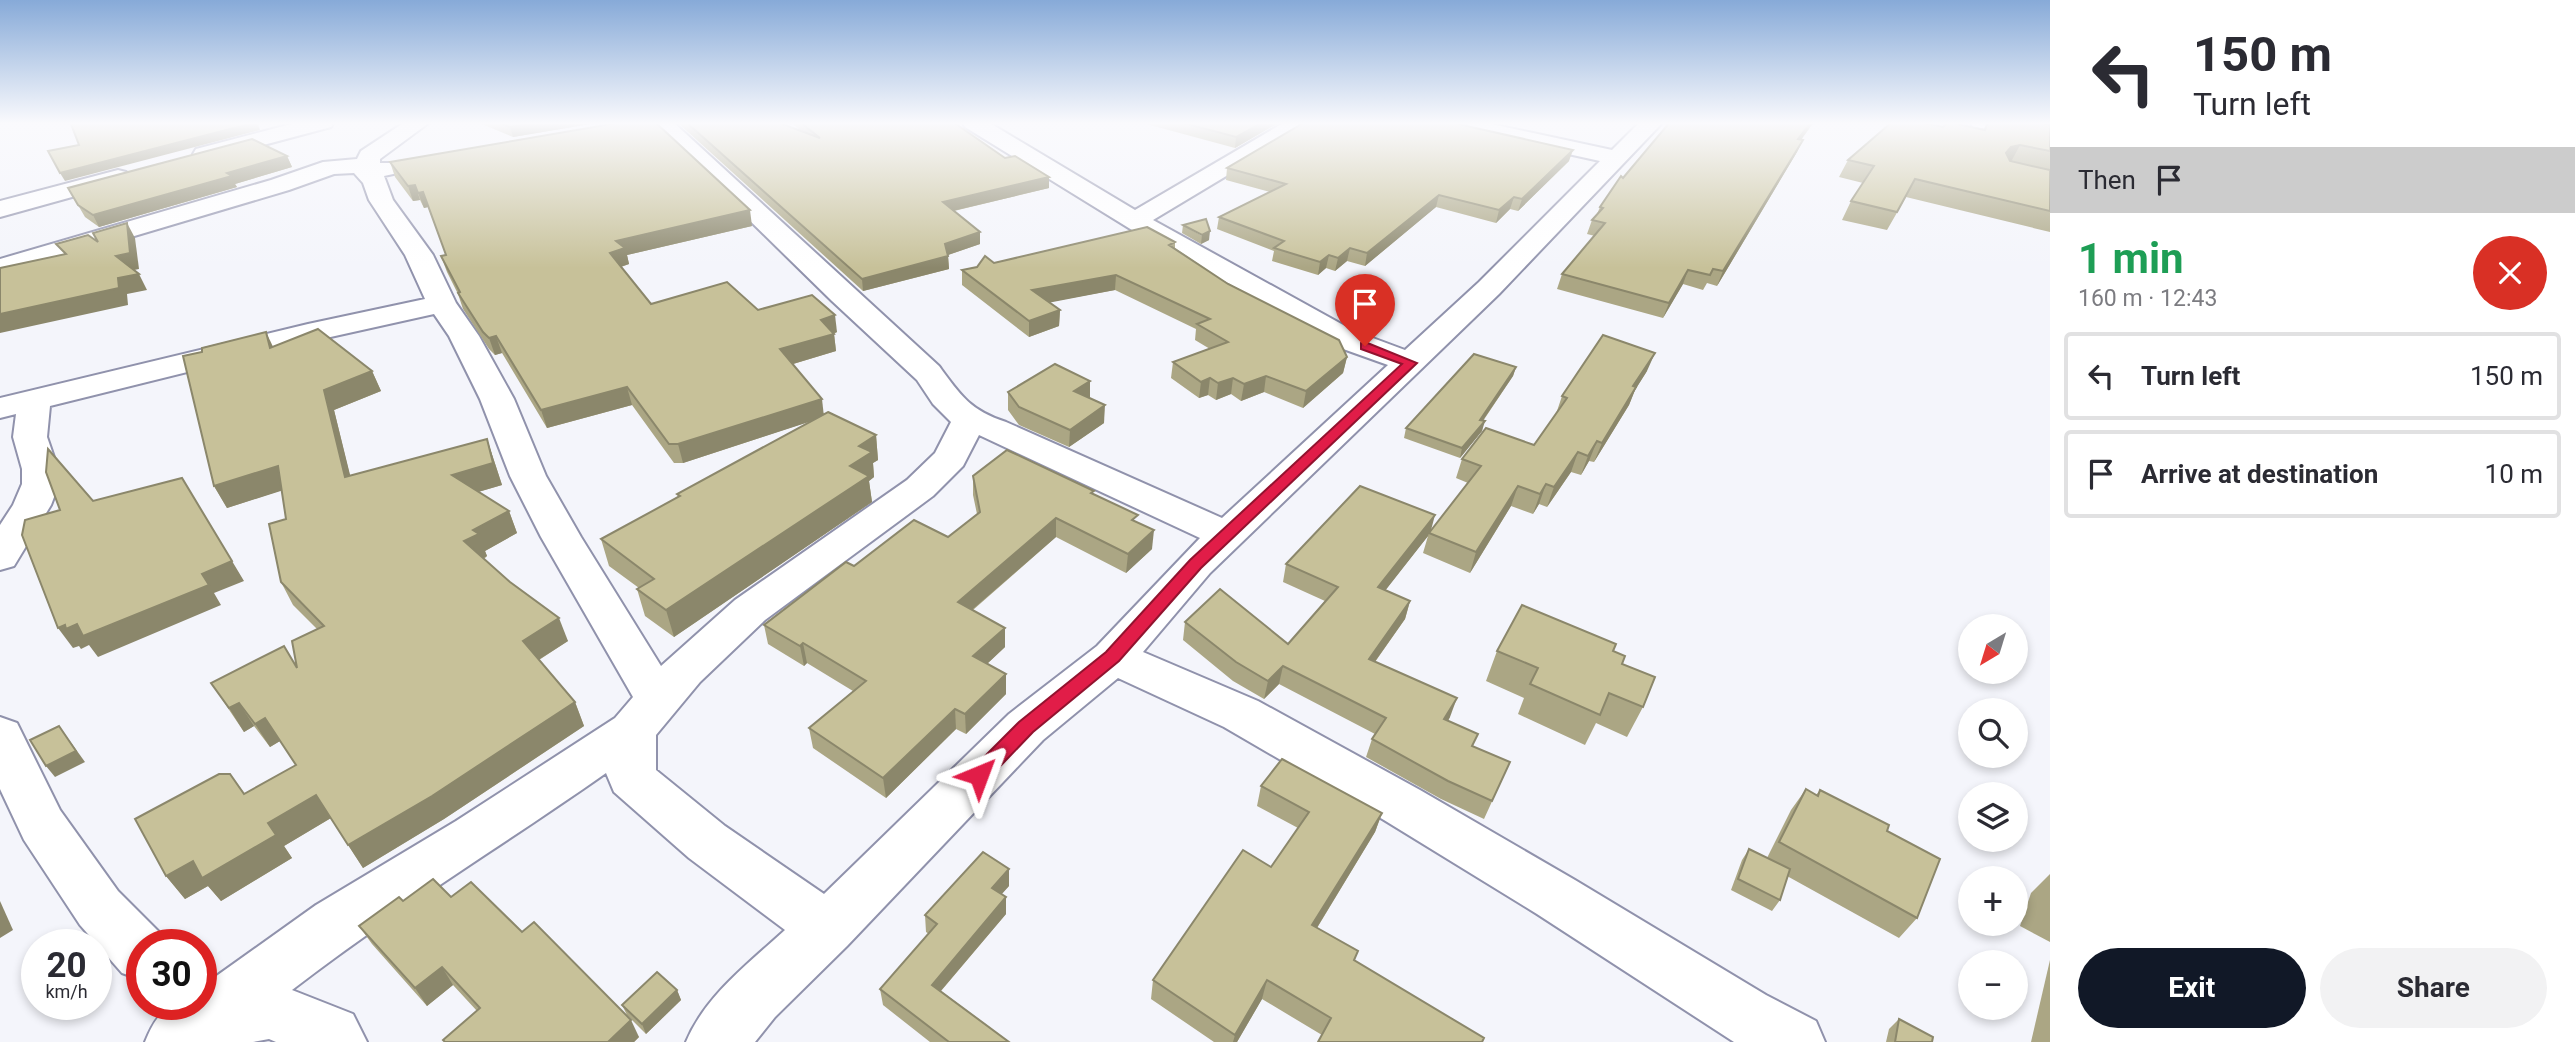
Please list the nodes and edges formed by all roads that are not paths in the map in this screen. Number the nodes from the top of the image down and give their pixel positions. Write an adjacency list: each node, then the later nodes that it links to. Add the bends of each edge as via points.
1 (143, 171): 9 (street)
2 (321, 171): 11 (street)
3 (375, 171): 8 (street)
4 (713, 171): 15 (street, via 928,373)
5 (1054, 171): 10 (street)
6 (1219, 171): 10 (street)
7 (1604, 171): 13 (street)
8 (367, 172): 12 (street, via 419,255)
9 (0, 209)
10 (1136, 220): 13 (street, via 1307,320)
11 (0, 268)
12 (442, 304): 14 (street); 19 (street, via 497,399 528,476)
13 (1410, 363): 16 (street)
14 (15, 403): 17 (street, via 34,404 30,438 41,474 33,505)
15 (969, 421): 16 (street); 19 (street, via 950,458 920,488 750,610 684,670)
16 (1228, 536): 18 (street, via 1195,564)
17 (0, 557)
18 (1113, 657): 21 (street, via 1026,727); 24 (street, via 1241,714 1390,798 1556,897)
19 (645, 715): 21 (street, via 631,778 707,842); 23 (street, via 474,837 336,923)
20 (0, 736): 22 (street, via 42,825 99,908)
21 (827, 928): 26 (street, via 754,997)
22 (126, 937)
23 (190, 1023): 25 (street, via 269,1010 332,1035)
24 (1759, 1033)
25 (337, 1042)
26 (716, 1042)

